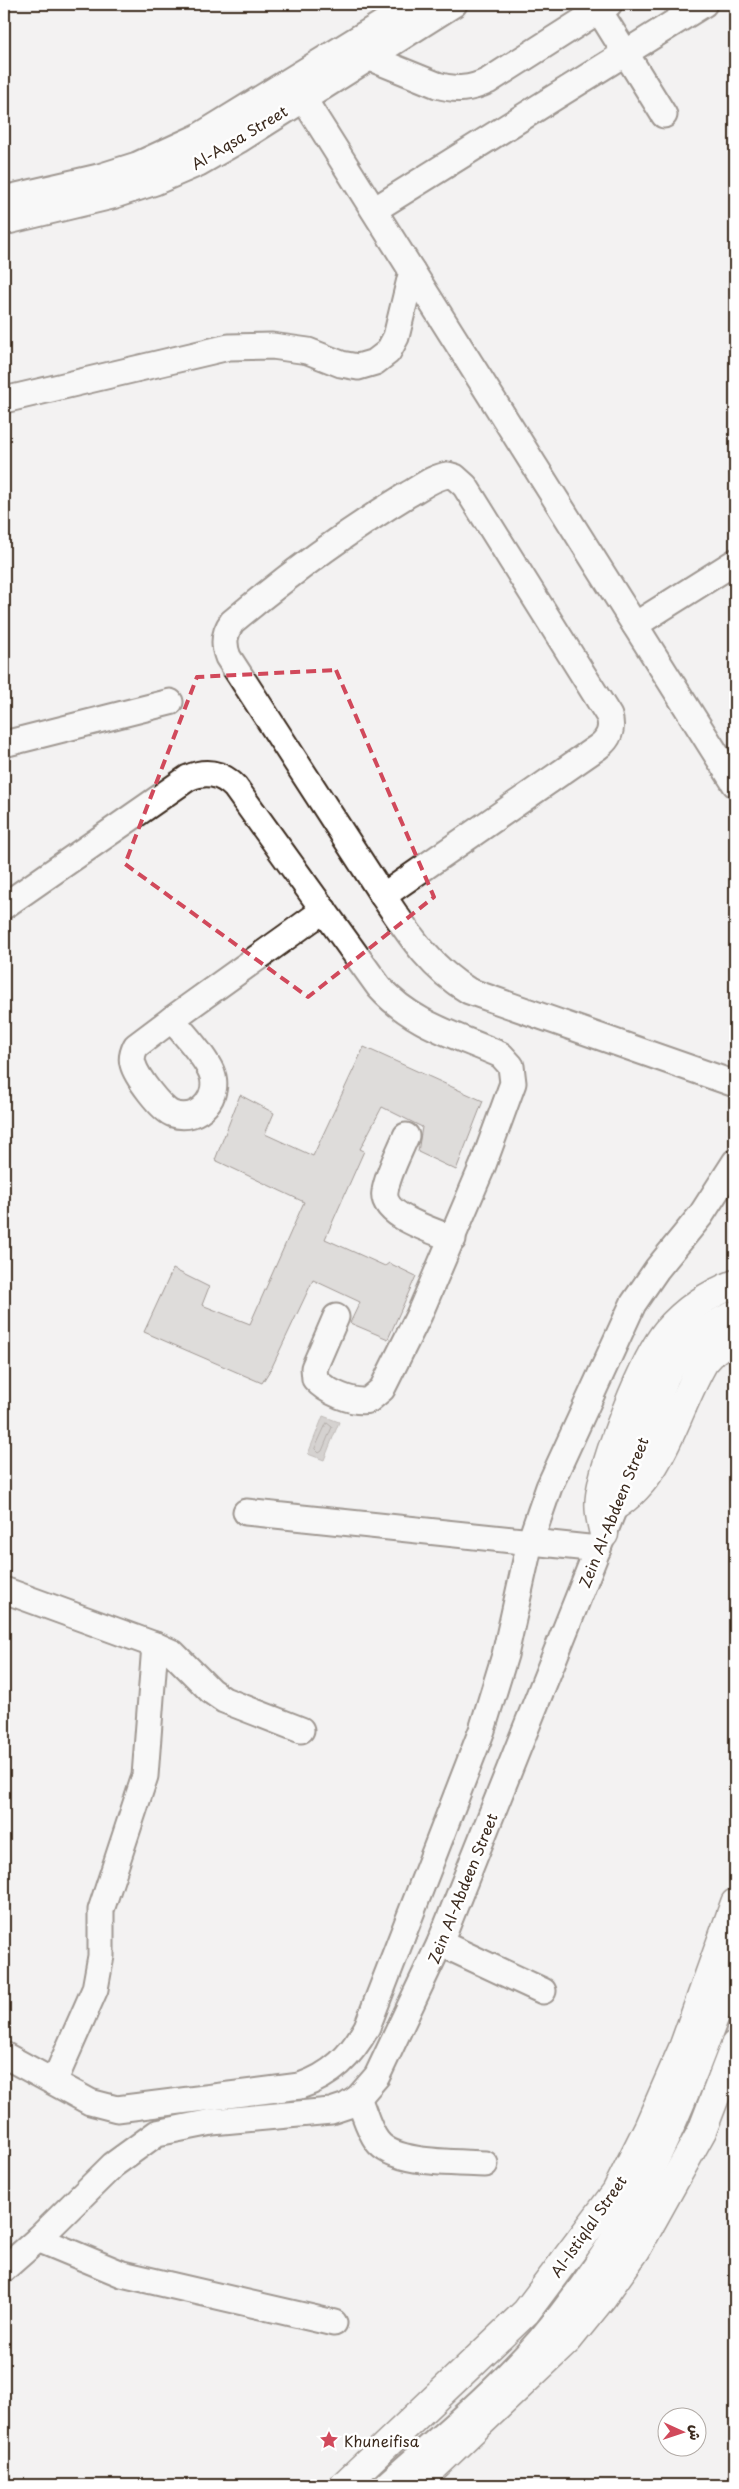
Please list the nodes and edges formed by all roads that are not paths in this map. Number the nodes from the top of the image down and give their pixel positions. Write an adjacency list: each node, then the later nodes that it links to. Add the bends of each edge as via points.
1 (414, 4): 9 (street, Al-Aqsa Street, via 198,137 99,177)
2 (454, 4): 6 (street, Al-Aqsa Street)
3 (704, 4): 5 (street)
4 (601, 6): 5 (street); 6 (street, via 488,81 468,88 447,88)
5 (626, 53): 8 (street); 10 (street)
6 (368, 57): 7 (street, Al-Aqsa Street)
7 (303, 98): 10 (street); 11 (street, Al-Aqsa Street, via 199,163 155,182 112,196)
8 (664, 114)
9 (4, 199)
10 (374, 210): 12 (street)
11 (4, 222)
12 (412, 271): 13 (street, via 396,337 388,352 375,362 358,367 308,351 272,346 229,347); 15 (street)
13 (4, 400)
14 (735, 562): 15 (street)
15 (635, 625): 18 (street)
16 (170, 702): 17 (street)
17 (4, 744)
18 (735, 784)
19 (383, 896): 19 (street, via 598,747 611,729 609,716 465,486 455,477 435,478 395,502 317,556 232,622 225,635 228,657); 23 (street, via 429,959 444,975 468,991)
20 (4, 906): 21 (street, via 188,778 204,773 221,776 235,787)
21 (324, 910): 22 (street); 26 (street, via 379,987 397,1006 423,1023 501,1055 511,1066 511,1091)
22 (172, 1019)
23 (735, 1084)
24 (406, 1136): 26 (street, via 384,1191 386,1204 400,1216)
25 (735, 1162): 33 (street, via 701,1215 656,1269 628,1313 549,1487)
26 (453, 1239): 29 (street, via 382,1389 370,1400 353,1400 324,1387 315,1379 314,1368)
27 (735, 1284): 34 (highway, via 691,1307 654,1349 621,1426 602,1486 599,1510)
28 (735, 1314): 31 (street, Zein Al-Abdeen Street, via 702,1331 675,1360)
29 (336, 1317)
30 (735, 1335): 31 (highway, via 704,1362 653,1468 637,1489)
31 (614, 1506): 34 (street, Zein Al-Abdeen Street)
32 (246, 1512): 33 (street)
33 (530, 1542): 34 (street); 45 (street, via 505,1655 478,1739 366,2027 348,2056 325,2075 300,2086 131,2109 103,2107)
34 (601, 1542): 39 (street, Zein Al-Abdeen Street)
35 (4, 1590): 36 (street)
36 (155, 1645): 37 (street, via 173,1653 224,1700); 45 (street, via 145,1776 101,1910 101,1956 95,1989)
37 (301, 1730)
38 (735, 1903): 51 (highway, Al-Istiqlal Street, via 683,2048 616,2192 526,2312)
39 (440, 1943): 41 (street); 46 (street, Zein Al-Abdeen Street, via 377,2076)
40 (735, 1964): 52 (street, via 657,2162 612,2242 558,2318 518,2364)
41 (543, 1991)
42 (735, 1994): 53 (street, via 704,2080 672,2154 636,2222 594,2288 542,2353)
43 (735, 2045): 54 (highway, via 702,2131 636,2250 602,2298 568,2340)
44 (4, 2055): 45 (street)
45 (54, 2082)
46 (358, 2098): 47 (street, via 376,2140 392,2152 431,2160); 48 (street, Zein Al-Abdeen Street, via 331,2111 212,2122 158,2133 113,2165)
47 (485, 2164)
48 (38, 2239): 49 (street, Zein Al-Abdeen Street); 50 (street, via 122,2274)
49 (4, 2269)
50 (334, 2323)
51 (344, 2485)
52 (386, 2485)
53 (400, 2485)
54 (415, 2485)

